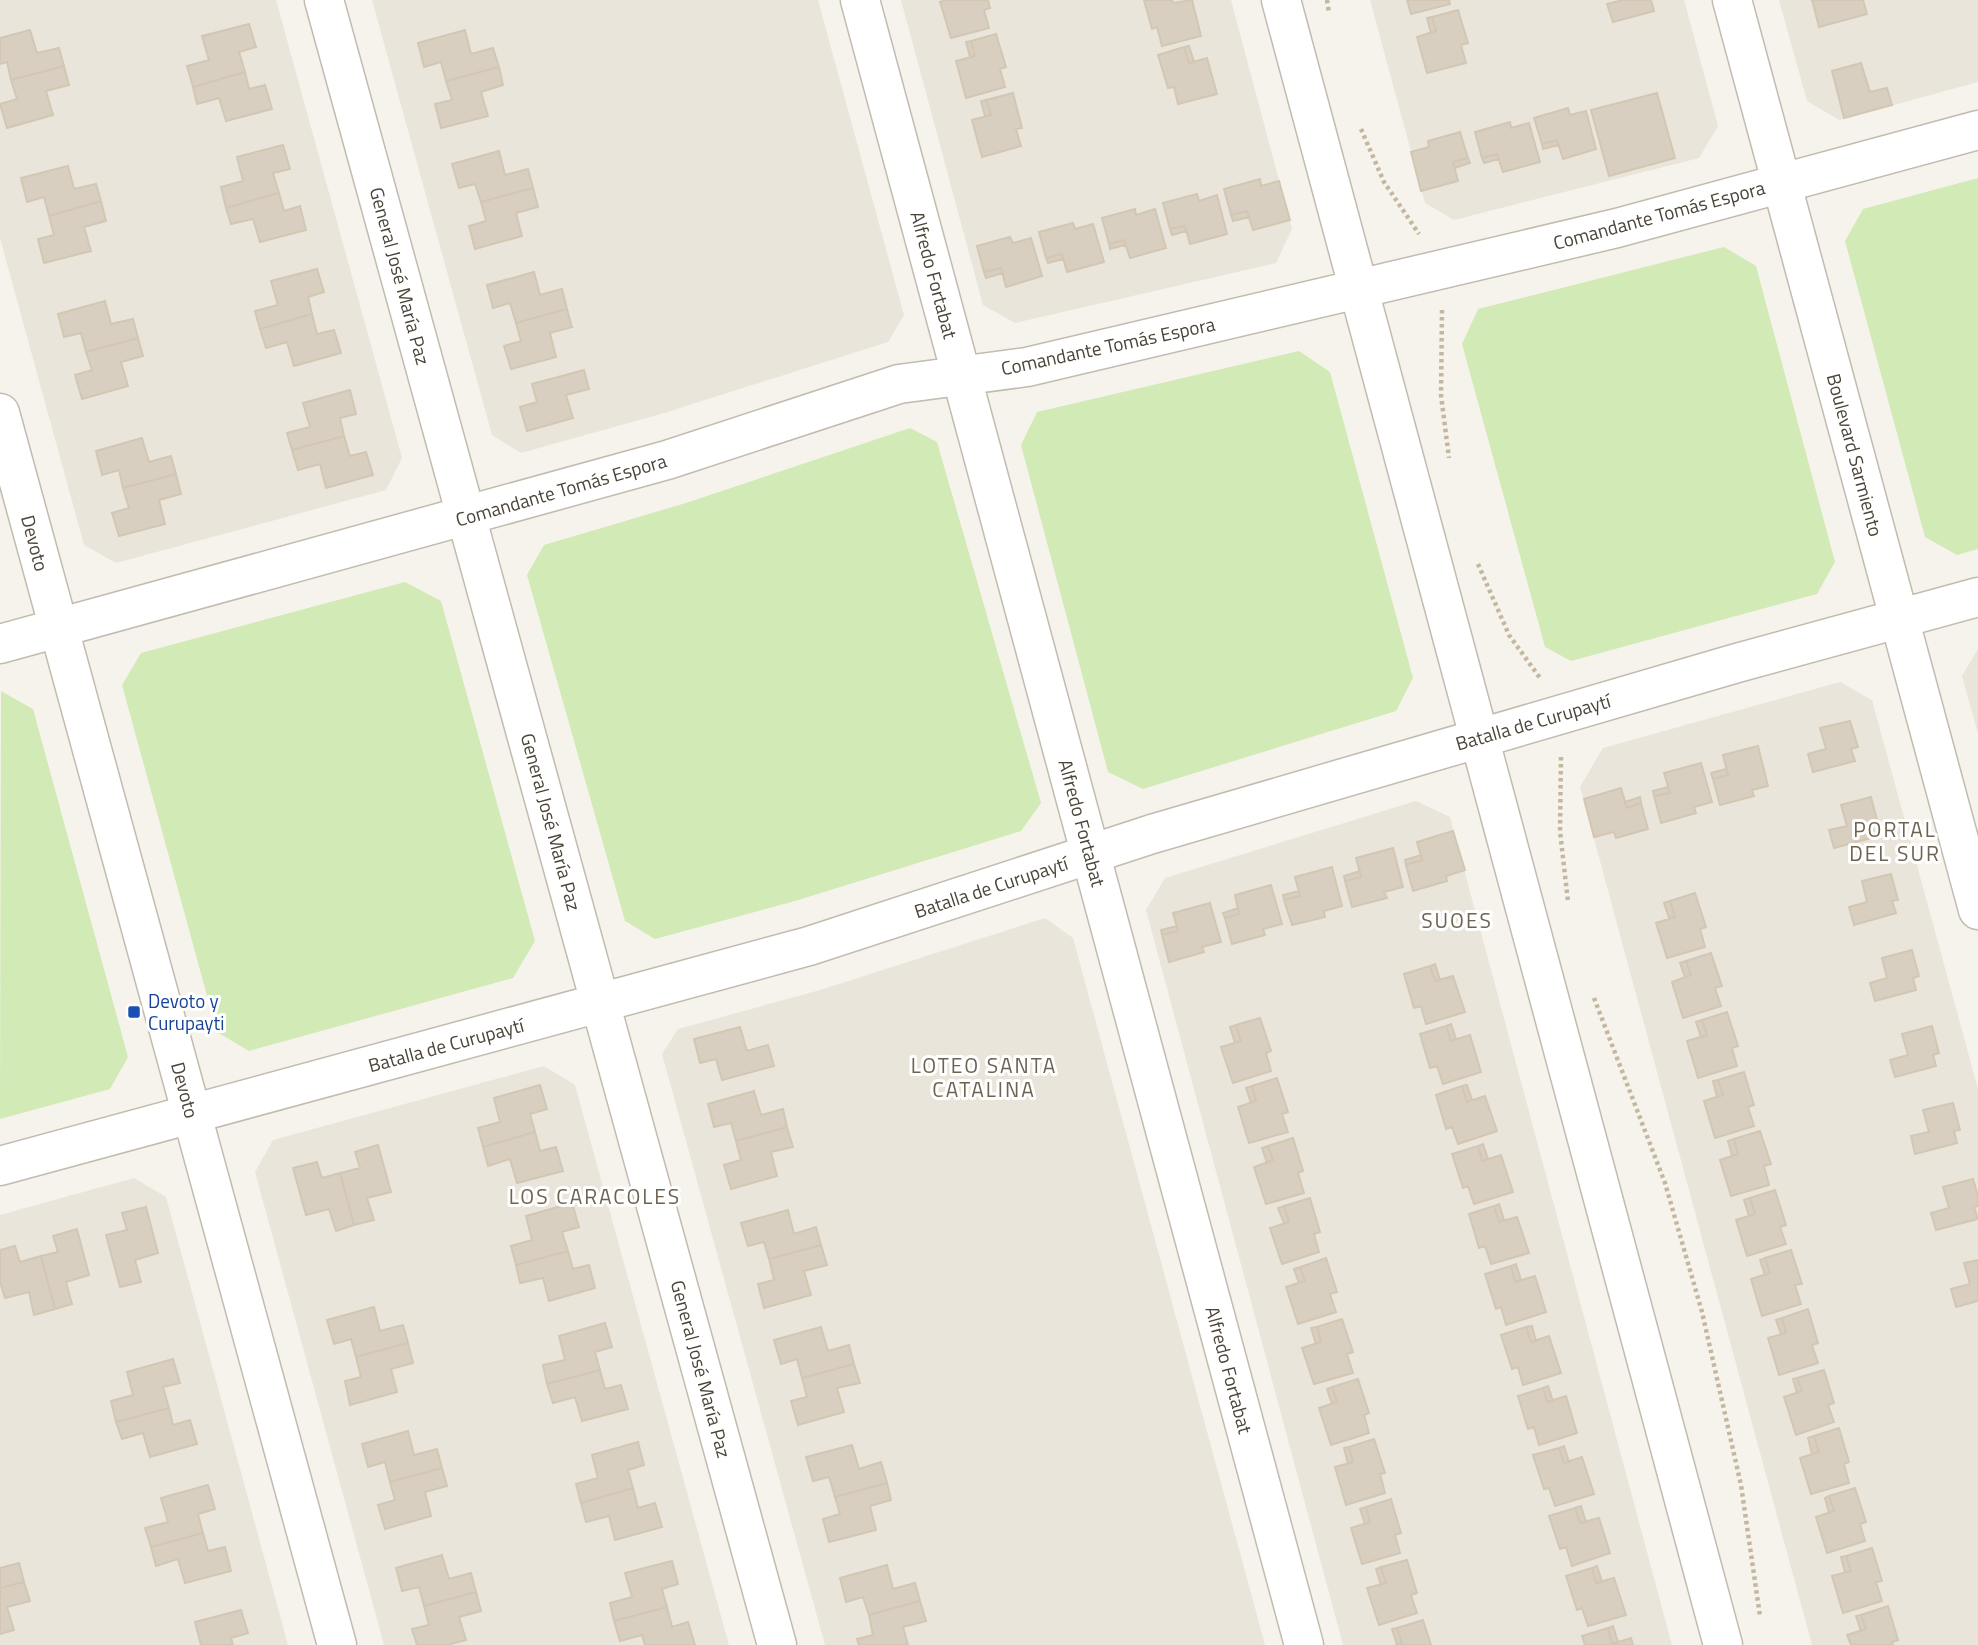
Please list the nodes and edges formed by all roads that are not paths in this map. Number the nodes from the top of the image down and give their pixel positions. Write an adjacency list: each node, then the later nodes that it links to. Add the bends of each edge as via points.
1 (324, 0): 10 (street, General José María Paz)
2 (860, 0): 8 (street, Alfredo Fortabat)
3 (1281, 0): 7 (street)
4 (1732, 0): 6 (street, Boulevard Sarmiento)
5 (1978, 130): 6 (street, Comandante Tomás Espora)
6 (1782, 183): 7 (street, Comandante Tomás Espora, via 1617,228); 12 (street, Boulevard Sarmiento)
7 (1359, 289): 8 (street, Comandante Tomás Espora, via 1027,367); 15 (street)
8 (961, 376): 10 (street, Comandante Tomás Espora, via 899,384 667,460); 16 (street, Alfredo Fortabat)
9 (0, 413): 13 (street, Devoto)
10 (467, 516): 13 (street, Comandante Tomás Espora); 18 (street, General José María Paz)
11 (1978, 597): 12 (street, Batalla de Curupaytí)
12 (1899, 618): 15 (street, Batalla de Curupaytí); 17 (street, Boulevard Sarmiento)
13 (59, 628): 14 (street, Comandante Tomás Espora); 19 (street, Devoto)
14 (0, 644)
15 (1479, 737): 16 (street, Batalla de Curupaytí); 24 (street)
16 (1090, 854): 18 (street, Batalla de Curupaytí, via 809,947); 23 (street, Alfredo Fortabat)
17 (1978, 909)
18 (601, 1003): 19 (street, Batalla de Curupaytí); 22 (street, General José María Paz)
19 (191, 1114): 20 (street, Batalla de Curupaytí); 21 (street, Devoto)
20 (0, 1166)
21 (337, 1645)
22 (777, 1645)
23 (1304, 1645)
24 (1723, 1645)

